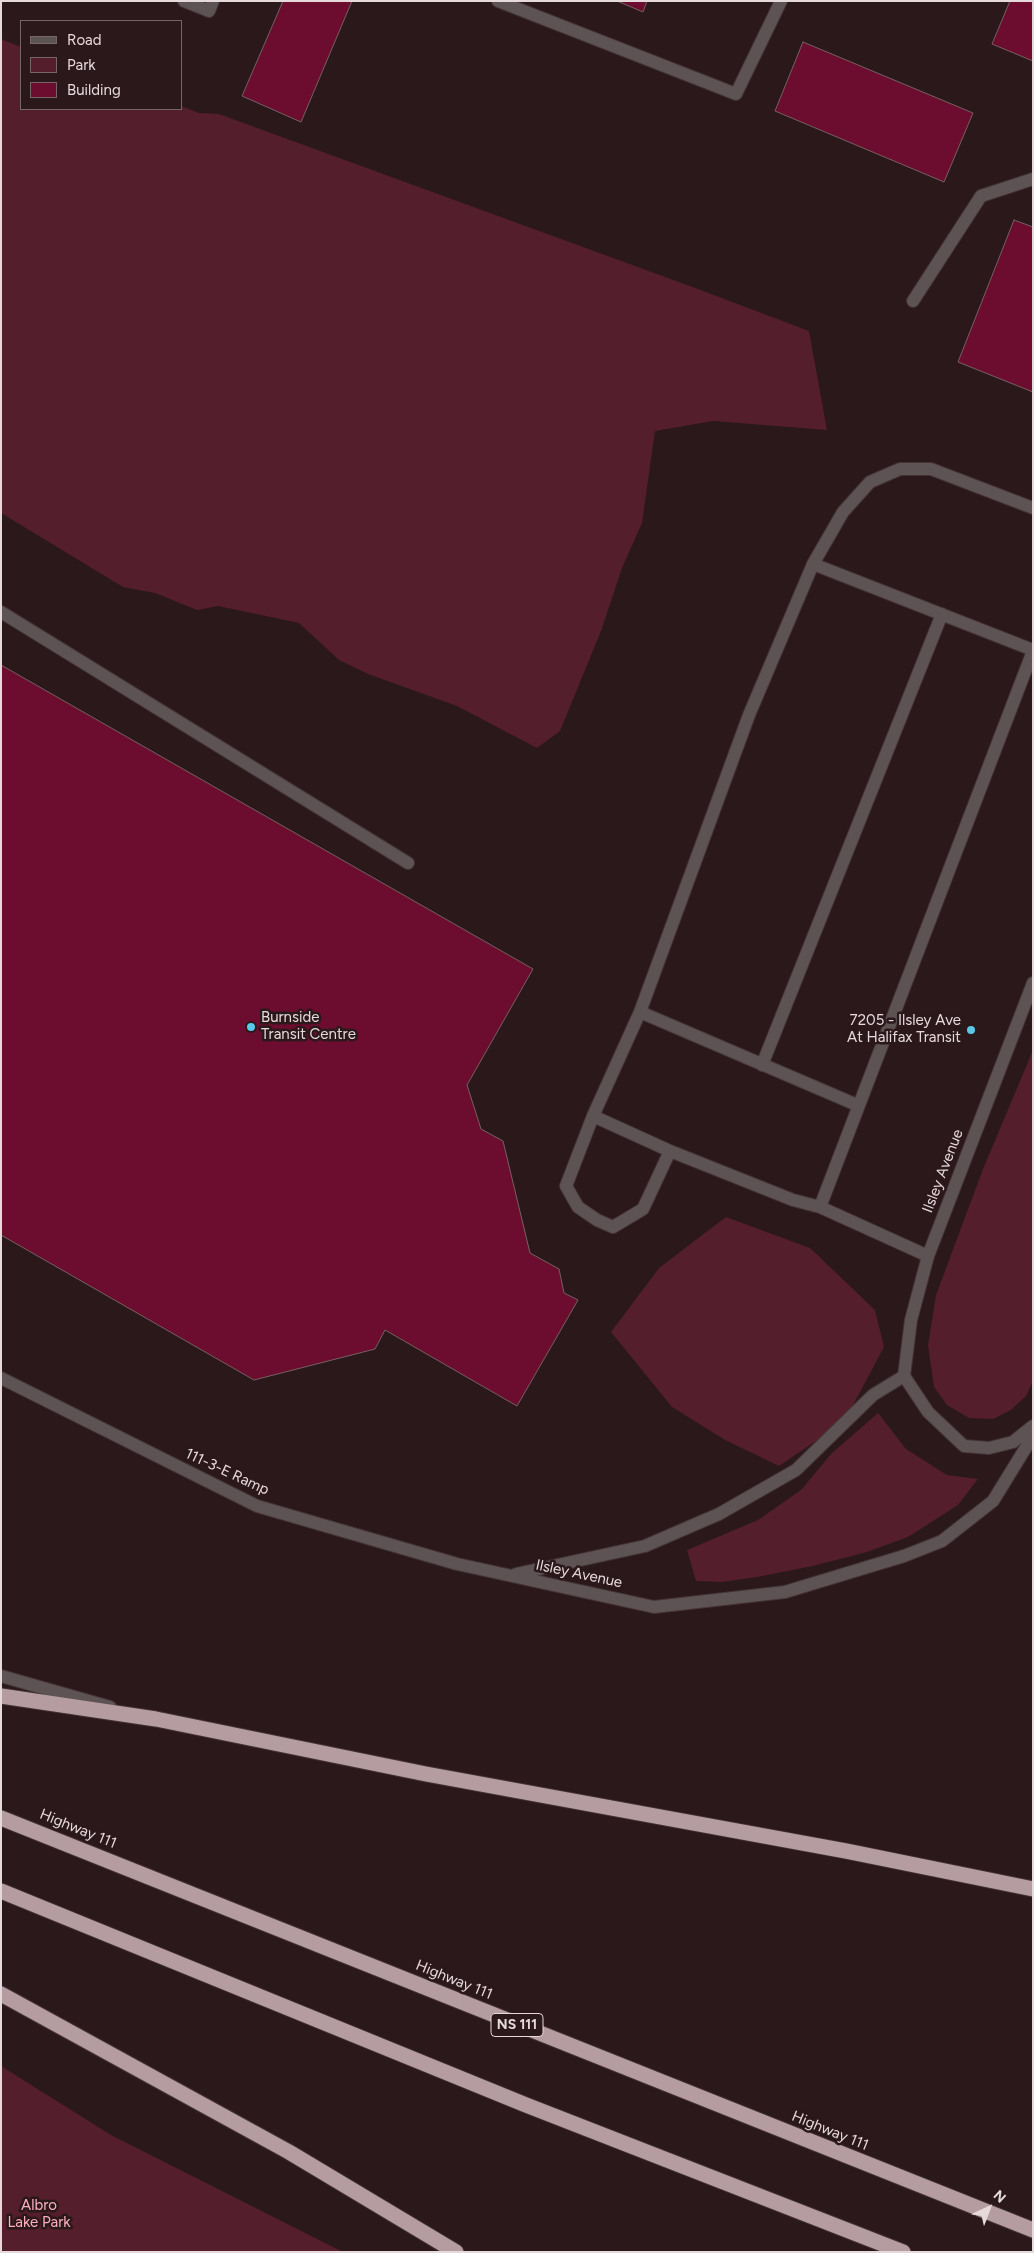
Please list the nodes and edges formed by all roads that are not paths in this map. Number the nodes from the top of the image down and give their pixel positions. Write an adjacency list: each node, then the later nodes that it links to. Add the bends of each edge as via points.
1 (184, 1): 2 (street, via 209,11)
2 (213, 1)
3 (498, 1): 4 (street, via 736,94)
4 (781, 1)
5 (1033, 179): 6 (street, via 981,196)
6 (913, 301)
7 (1033, 508): 8 (street, via 930,469 900,469 870,482 843,512)
8 (813, 564): 10 (street); 14 (street, via 749,715)
9 (1, 612): 12 (street)
10 (942, 614): 11 (street); 15 (street)
11 (1033, 650): 16 (street)
12 (408, 863)
13 (1033, 983): 20 (street, Ilsley Avenue)
14 (640, 1012): 15 (street); 17 (street)
15 (762, 1065): 16 (street)
16 (858, 1105): 19 (street)
17 (593, 1116): 18 (street); 18 (street, via 566,1186 578,1207 596,1220 613,1227 643,1209)
18 (670, 1150): 19 (street, via 793,1200)
19 (820, 1206): 20 (street)
20 (928, 1256): 21 (street, Ilsley Avenue, via 911,1320)
21 (904, 1376): 23 (street, via 928,1412 964,1446 989,1448 1013,1442); 25 (street, Ilsley Avenue, via 873,1395 796,1470 719,1514 645,1546)
22 (1, 1378): 25 (street, 111-3-E Ramp, via 256,1506 457,1564)
23 (1033, 1426)
24 (1033, 1436): 25 (street, Ilsley Avenue, via 993,1501 942,1541 793,1590 654,1607)
25 (510, 1575)
26 (1, 1676): 28 (street)
27 (1, 1696): 28 (highway)
28 (156, 1719): 31 (highway, via 426,1774)
29 (1, 1818): 35 (highway, Highway 111 / NS 111)
30 (1033, 1876): 31 (highway)
31 (1002, 1881): 32 (highway)
32 (1033, 1889)
33 (1, 1891): 37 (highway, via 526,2105)
34 (1, 1994): 36 (highway, via 290,2152)
35 (1033, 2230)
36 (456, 2252)
37 (903, 2252)

